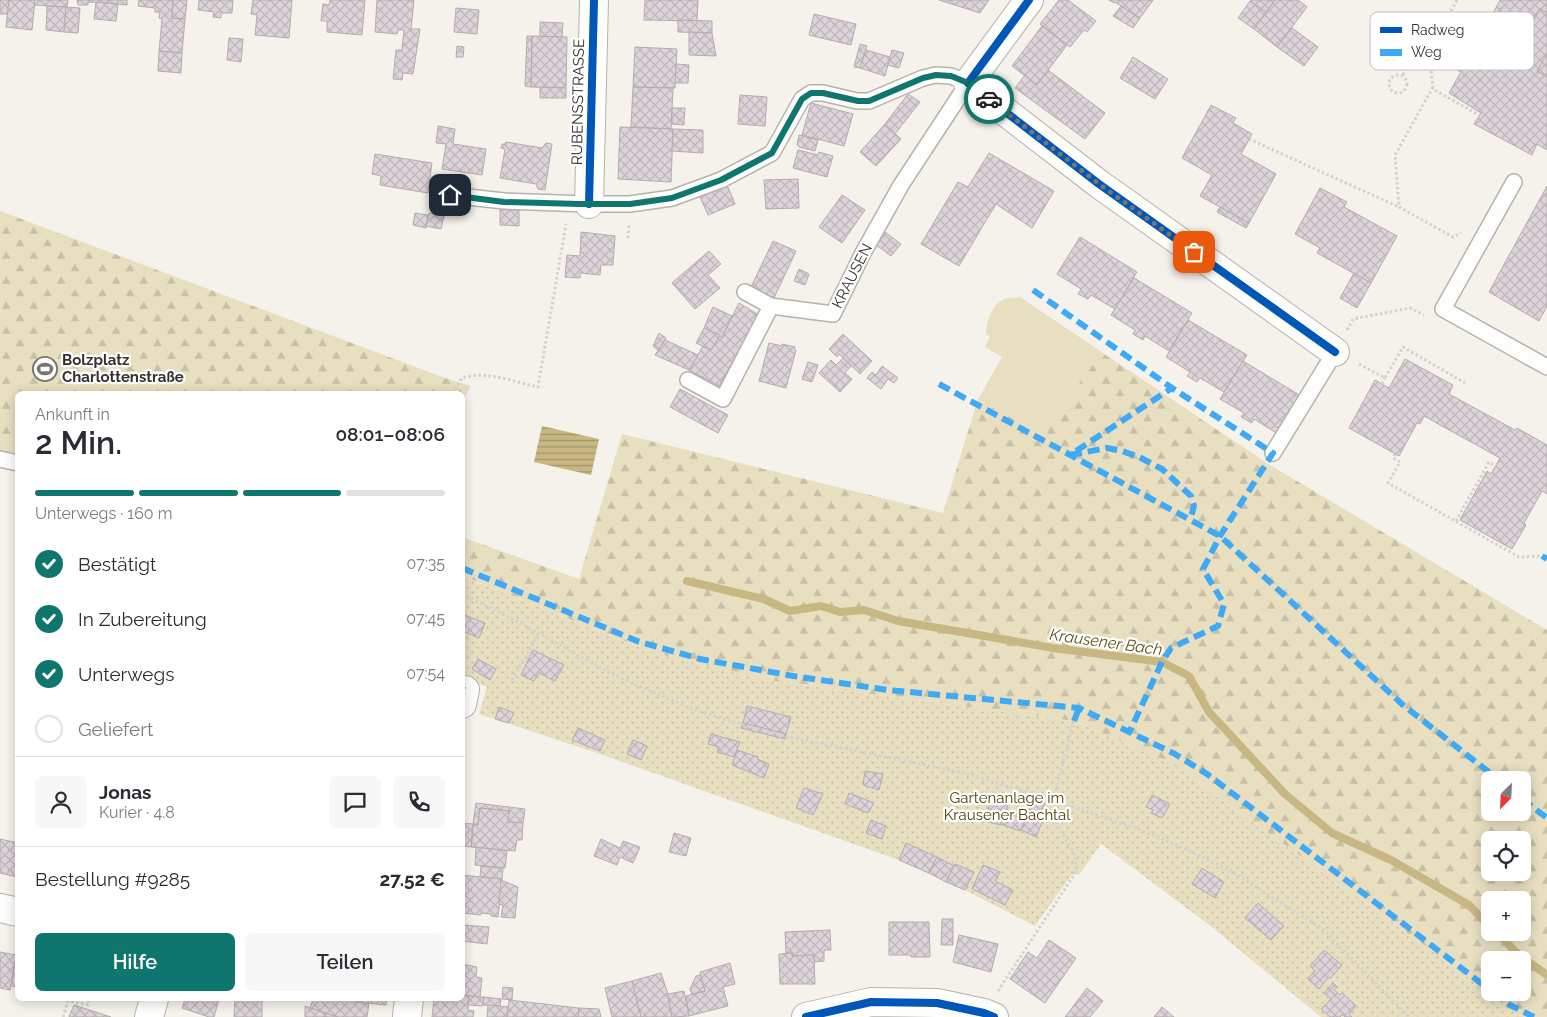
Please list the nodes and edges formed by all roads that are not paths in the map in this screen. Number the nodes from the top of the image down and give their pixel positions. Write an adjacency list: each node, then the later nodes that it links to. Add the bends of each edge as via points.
1 (594, 0): 6 (street, RUBENSSTRASSE)
2 (1029, 0): 3 (street)
3 (968, 83): 6 (lane, via 951,76 936,75 869,101 811,93 802,99 772,153 721,180 672,198 630,204); 8 (lane, KRAUSEN, via 902,184 832,314); 9 (street, via 1099,184)
4 (1514, 182): 10 (lane, via 1443,309)
5 (450, 195): 6 (lane, via 504,202)
6 (579, 204)
7 (745, 292): 8 (lane, KRAUSEN)
8 (771, 306): 11 (lane, via 723,399)
9 (1335, 352): 12 (lane)
10 (1547, 367)
11 (688, 380)
12 (1273, 453)
13 (0, 459): 14 (lane)
14 (15, 462)
15 (0, 908): 16 (street)
16 (15, 911)
17 (153, 1001): 20 (street)
18 (409, 1001): 21 (street)
19 (994, 1006): 22 (street, via 984,1012 937,1003 871,1002)
20 (149, 1017)
21 (407, 1017)
22 (806, 1017)

